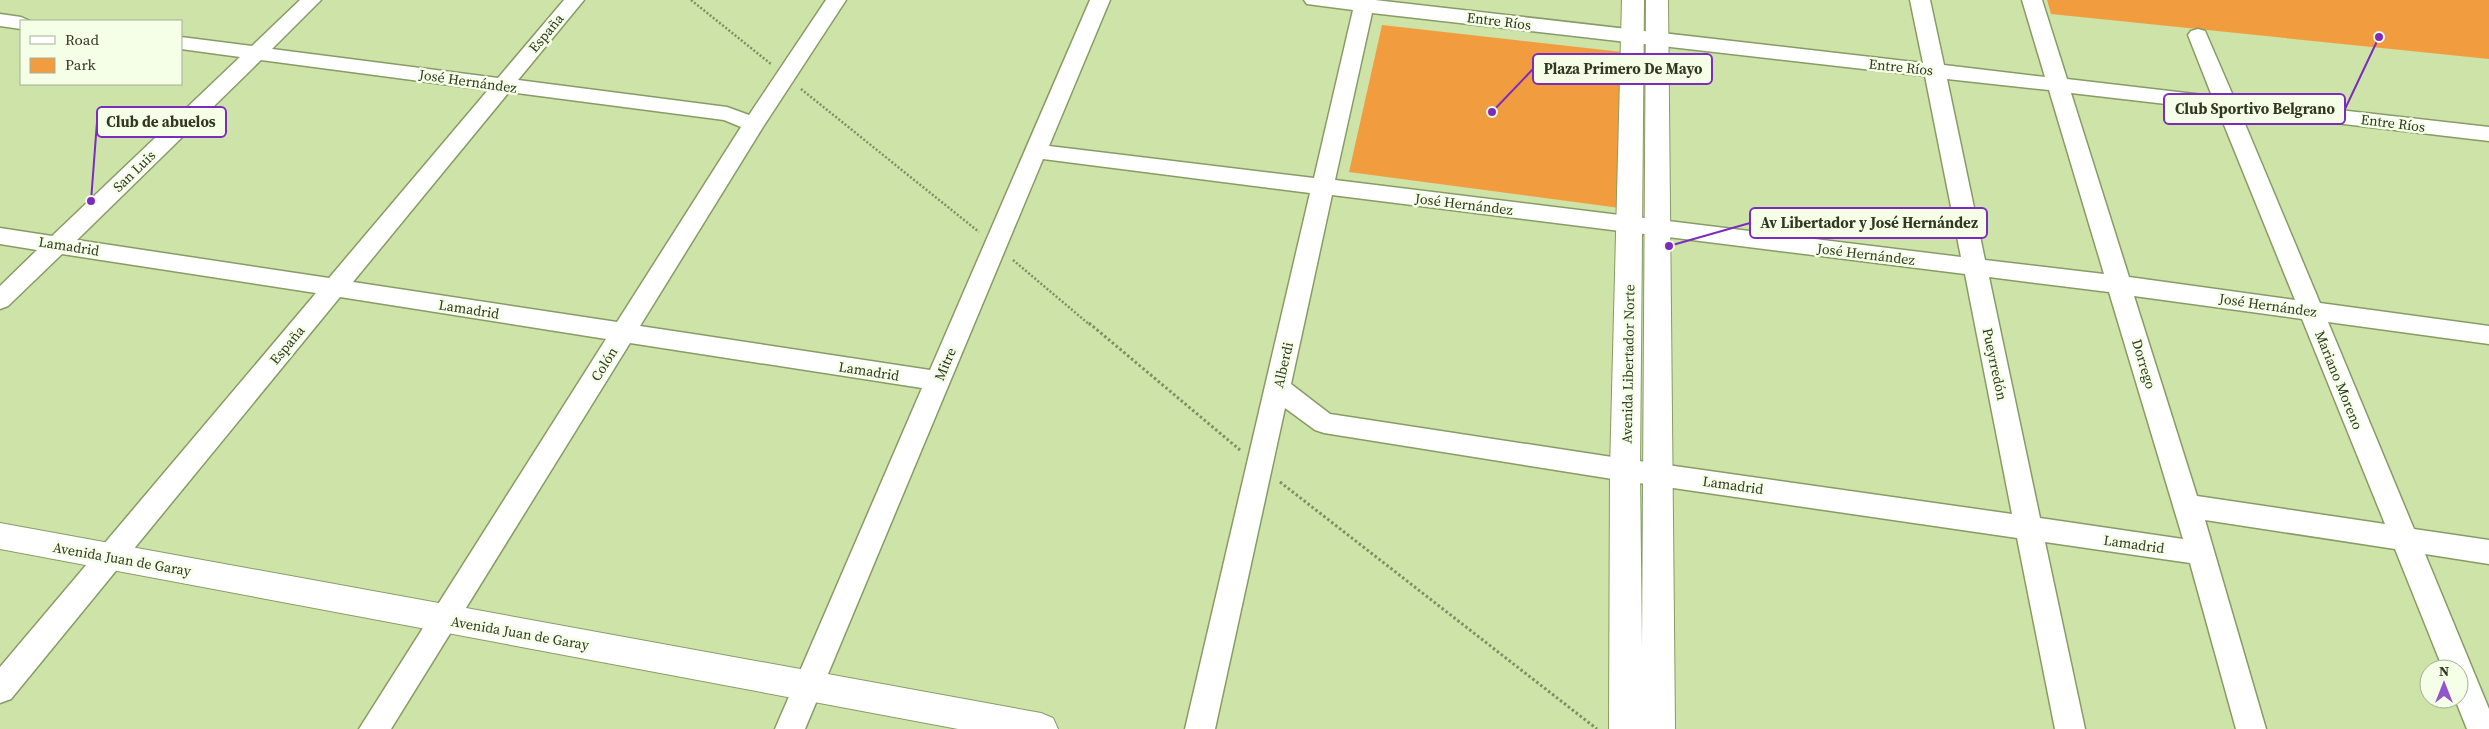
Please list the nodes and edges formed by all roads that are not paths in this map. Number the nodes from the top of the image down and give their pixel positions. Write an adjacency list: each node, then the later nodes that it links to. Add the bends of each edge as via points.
1 (311, 0): 16 (street, San Luis)
2 (574, 0): 18 (street, España)
3 (836, 0): 21 (street, Colón)
4 (1100, 0): 23 (street, Mitre)
5 (1314, 0): 10 (street, Entre Ríos)
6 (1633, 0): 14 (main road, Avenida Libertador Norte)
7 (1657, 0): 14 (main road, Avenida Libertador Norte)
8 (1920, 0): 17 (street, Pueyrredón)
9 (2032, 0): 19 (street, Dorrego)
10 (1364, 3): 14 (street, Entre Ríos); 24 (street, Alberdi)
11 (0, 20): 12 (street)
12 (20, 23)
13 (2198, 35): 20 (street, Mariano Moreno)
14 (1645, 38): 17 (street, Entre Ríos); 25 (main road, Avenida Libertador Norte); 26 (main road, Avenida Libertador Norte)
15 (182, 43): 16 (street, José Hernández)
16 (257, 52): 18 (street, José Hernández); 28 (street, San Luis)
17 (1934, 71): 19 (street, Entre Ríos); 29 (street, Pueyrredón)
18 (503, 85): 21 (street, José Hernández, via 727,114); 31 (street, España)
19 (2060, 86): 20 (street, Entre Ríos); 30 (street, Dorrego)
20 (2225, 104): 22 (street, Entre Ríos); 33 (street, Mariano Moreno)
21 (754, 124): 34 (street, Colón)
22 (2489, 134)
23 (1034, 152): 24 (street, José Hernández); 36 (street, Mitre)
24 (1322, 188): 25 (street, José Hernández); 37 (street, Alberdi)
25 (1631, 224): 26 (street, José Hernández); 38 (main road, Avenida Libertador Norte)
26 (1658, 228): 29 (street, José Hernández); 39 (main road, Avenida Libertador Norte)
27 (0, 236): 28 (street, Lamadrid)
28 (57, 244): 31 (street, Lamadrid); 32 (street, San Luis)
29 (1975, 268): 30 (street, José Hernández); 41 (street, Pueyrredón)
30 (2120, 285): 33 (street, José Hernández); 40 (street, Dorrego)
31 (334, 288): 34 (street, Lamadrid); 46 (street, España)
32 (0, 300)
33 (2312, 311): 35 (street, José Hernández); 43 (street, Mariano Moreno)
34 (624, 332): 36 (street, Lamadrid); 47 (street, Colón)
35 (2489, 335)
36 (938, 381): 49 (street, Mitre)
37 (1277, 388): 38 (street, Lamadrid, via 1324,423); 55 (street, Alberdi)
38 (1625, 470): 39 (street, Lamadrid); 56 (main road, Avenida Libertador Norte)
39 (1657, 474): 41 (street, Lamadrid); 57 (main road, Avenida Libertador Norte)
40 (2187, 506): 43 (street); 45 (street, Dorrego)
41 (2030, 528): 45 (street, Lamadrid); 58 (street, Pueyrredón)
42 (0, 536): 46 (main road, Avenida Juan de Garay)
43 (2405, 539): 44 (street); 48 (street, Mariano Moreno)
44 (2489, 552)
45 (2201, 553): 59 (street, Dorrego)
46 (110, 557): 47 (main road, Avenida Juan de Garay); 50 (street, España)
47 (444, 618): 49 (main road, Avenida Juan de Garay); 52 (street, Colón)
48 (2453, 659)
49 (808, 686): 53 (street, Mitre); 54 (main road, Avenida Juan de Garay)
50 (0, 689)
51 (2469, 698): 60 (street, Mariano Moreno)
52 (374, 729)
53 (790, 729)
54 (1041, 729)
55 (1200, 729)
56 (1626, 729)
57 (1658, 729)
58 (2070, 729)
59 (2251, 729)
60 (2482, 729)

